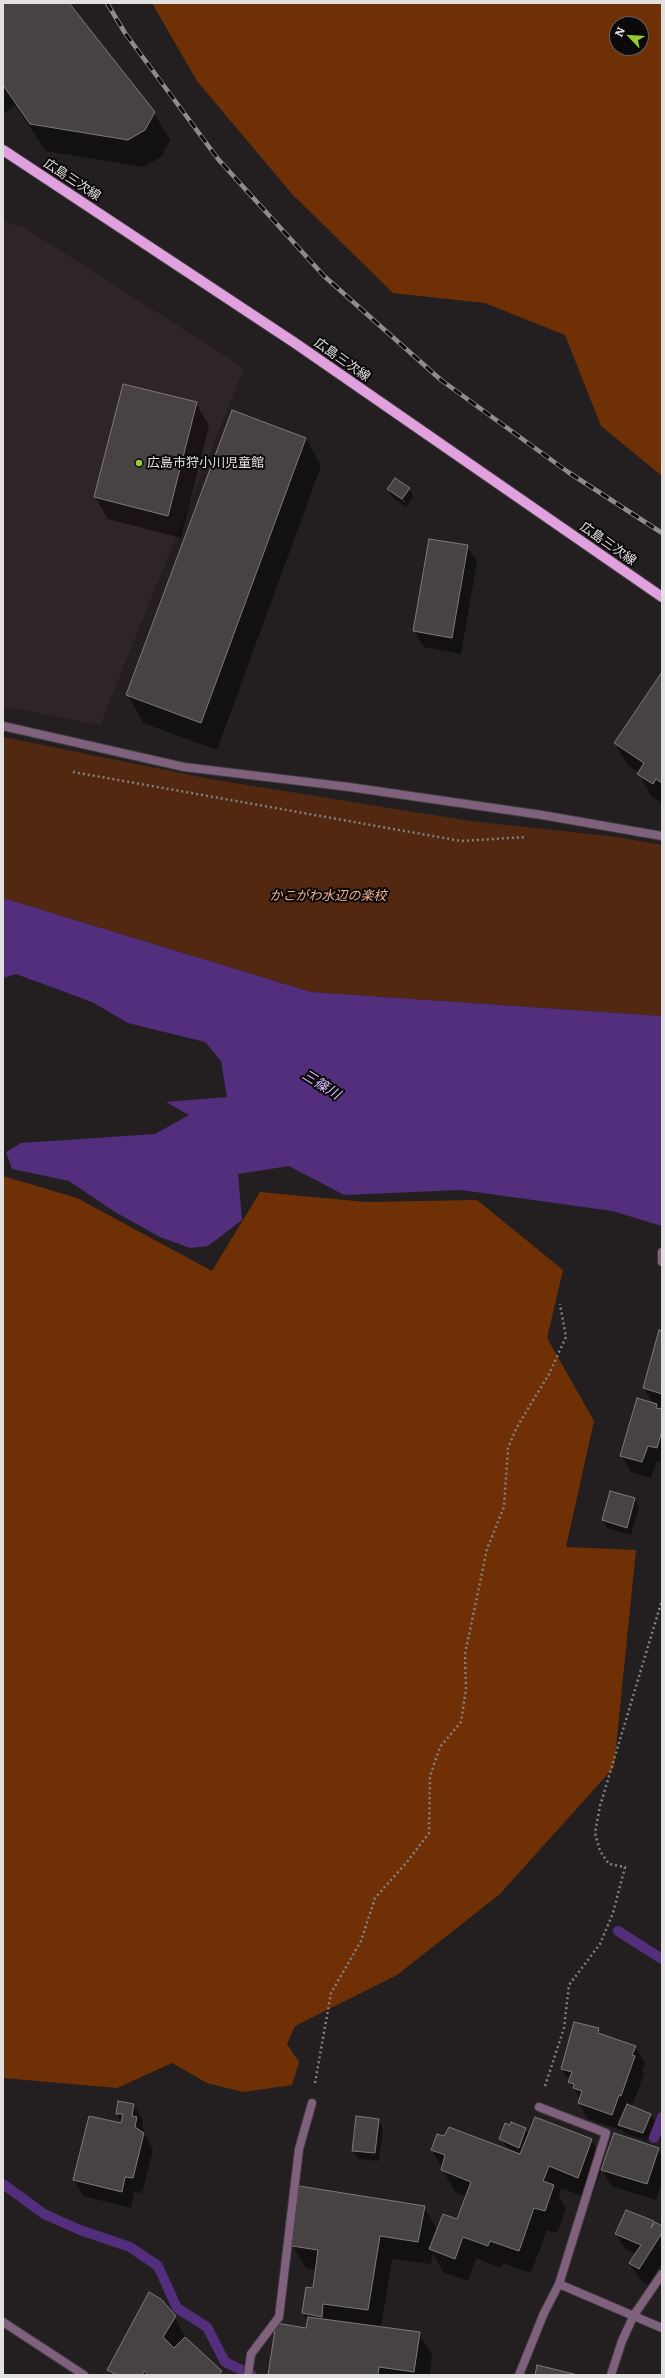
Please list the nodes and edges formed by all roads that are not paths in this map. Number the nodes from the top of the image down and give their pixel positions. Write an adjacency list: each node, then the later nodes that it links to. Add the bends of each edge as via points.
1 (3, 150): 2 (main road, 広島三次線, via 295,343)
2 (662, 597)
3 (3, 726): 4 (street, via 184,767 542,815)
4 (662, 836)
5 (662, 1252): 6 (street)
6 (662, 1262)
7 (312, 2103): 15 (street, via 299,2149 279,2318 251,2354)
8 (539, 2107): 10 (street, via 606,2133)
9 (662, 2274): 11 (street)
10 (559, 2284): 11 (street); 16 (street, via 544,2313)
11 (634, 2315): 13 (street); 17 (street)
12 (3, 2322): 14 (street)
13 (662, 2328)
14 (84, 2375)
15 (248, 2375)
16 (519, 2375)
17 (611, 2375)

